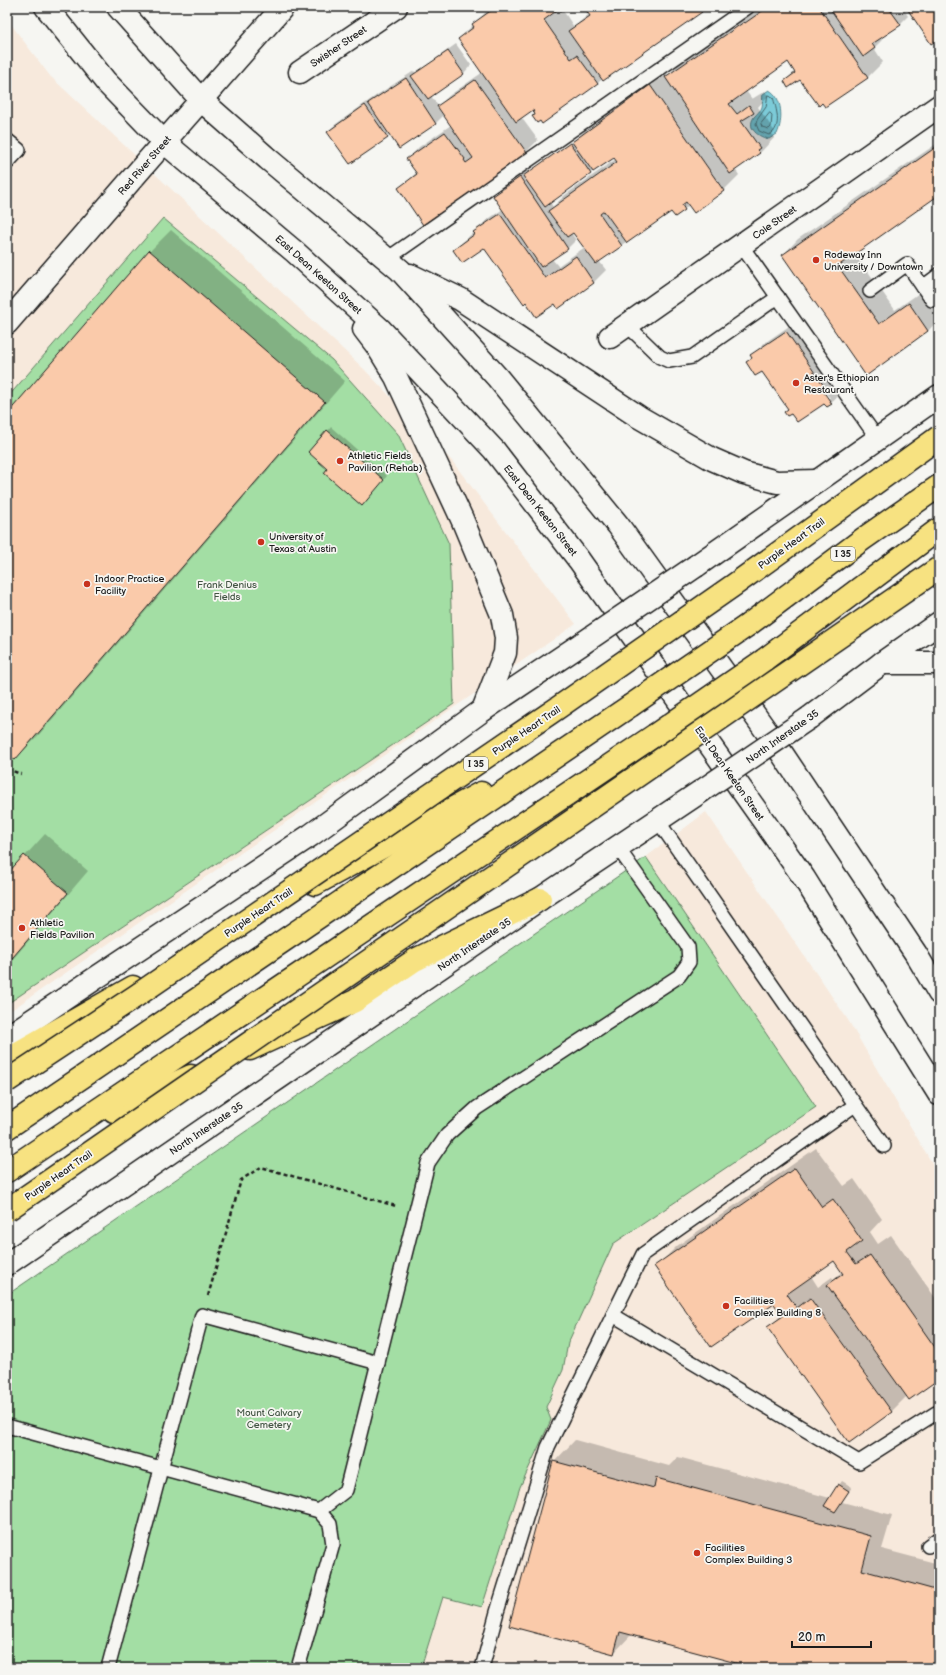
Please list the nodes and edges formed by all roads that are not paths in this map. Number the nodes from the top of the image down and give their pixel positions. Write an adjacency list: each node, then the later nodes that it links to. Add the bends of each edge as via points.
1 (46, 7): 10 (main road, East Dean Keeton Street, via 106,82)
2 (118, 7): 7 (main road)
3 (283, 7): 7 (main road, Red River Street)
4 (396, 7): 6 (main road, Swisher Street)
5 (748, 7): 14 (lane)
6 (300, 72)
7 (201, 100): 10 (main road, Red River Street); 14 (main road)
8 (939, 106): 12 (main road, Cole Street)
9 (7, 140): 11 (lane, via 19,150)
10 (164, 142): 13 (main road, East Dean Keeton Street); 20 (main road, Red River Street)
11 (7, 163)
12 (741, 245): 18 (lane); 21 (main road, Cole Street)
13 (295, 252): 33 (main road, via 349,310 377,346 396,377 462,519 502,615 506,638 505,653); 44 (main road, East Dean Keeton Street, via 381,330 494,450 579,560 804,878)
14 (394, 264): 26 (main road, via 460,299 638,417 712,459 744,473 777,482); 38 (main road, via 497,377 618,525 777,746)
15 (939, 275): 16 (lane)
16 (923, 287): 17 (lane, via 907,264); 19 (lane)
17 (870, 292)
18 (778, 296): 21 (lane, via 692,357 669,361 660,357); 25 (lane)
19 (932, 300)
20 (7, 323)
21 (627, 325): 22 (main road, Cole Street)
22 (610, 337)
23 (939, 396): 25 (main road)
24 (939, 437): 43 (highway, Purple Heart Trail / I 35, bridge, via 559,707 136,996)
25 (877, 438): 26 (main road)
26 (817, 481): 33 (main road, bridge)
27 (939, 486): 34 (highway, I 35, bridge, via 748,625)
28 (939, 529): 47 (highway, bridge, via 764,660)
29 (939, 568): 50 (highway, Purple Heart Trail, bridge)
30 (939, 623): 31 (main road, North Interstate 35)
31 (882, 663): 32 (main road); 35 (main road, North Interstate 35, bridge, via 809,718)
32 (939, 663)
33 (483, 710): 41 (main road, via 311,835)
34 (577, 741): 42 (highway, via 398,837); 46 (highway, I 35)
35 (658, 821): 36 (main road, North Interstate 35); 45 (lane)
36 (618, 848): 37 (main road, North Interstate 35); 53 (lane, via 688,948 689,962 679,976 477,1108 447,1135 428,1163)
37 (540, 899): 47 (highway, via 415,960 355,1001); 51 (main road, North Interstate 35)
38 (916, 954): 39 (main road); 40 (main road)
39 (939, 970)
40 (939, 993)
41 (7, 1037)
42 (7, 1058)
43 (7, 1080)
44 (939, 1094)
45 (855, 1105): 48 (lane); 52 (lane, via 643,1254)
46 (7, 1128)
47 (56, 1138): 49 (highway)
48 (884, 1146)
49 (7, 1171)
50 (7, 1210)
51 (7, 1264)
52 (613, 1314): 54 (lane, via 859,1462); 62 (lane, via 548,1447)
53 (378, 1363): 56 (lane, via 202,1315); 57 (lane, via 346,1490)
54 (936, 1413)
55 (7, 1426): 56 (lane)
56 (162, 1468): 57 (lane); 60 (lane)
57 (319, 1511): 61 (lane, via 330,1524 333,1544)
58 (939, 1538): 59 (lane)
59 (928, 1546)
60 (108, 1668)
61 (298, 1668)
62 (482, 1668)

